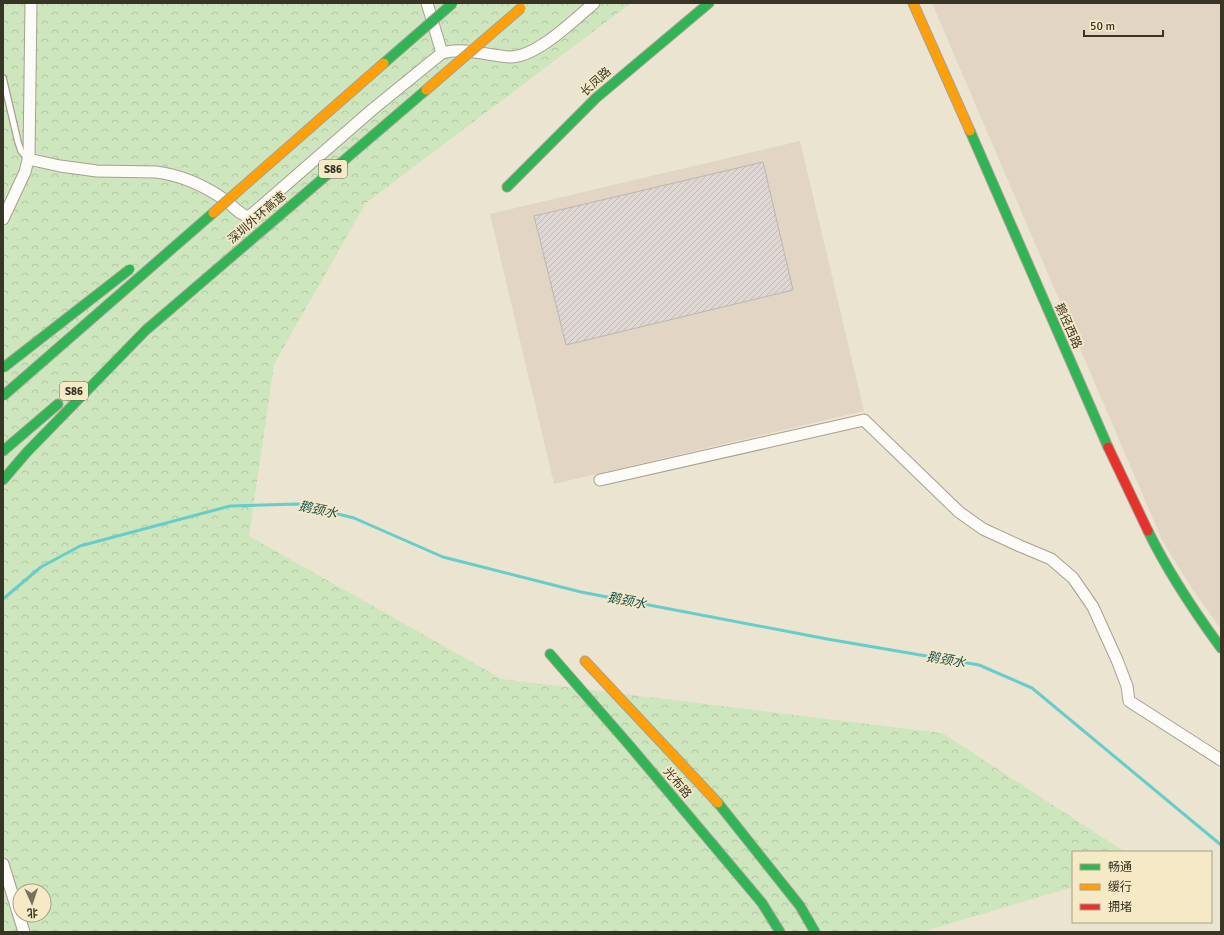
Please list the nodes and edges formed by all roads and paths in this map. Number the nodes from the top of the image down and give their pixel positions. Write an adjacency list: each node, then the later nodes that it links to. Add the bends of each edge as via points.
1 (31, 3): 12 (street)
2 (427, 3): 8 (street)
3 (453, 3): 14 (main road, bridge)
4 (594, 3): 8 (street, via 548,42 524,54 512,57 462,50)
5 (709, 3): 13 (main road, 长凤路, via 596,98)
6 (913, 3): 26 (main road, 鹅径西路, via 1116,466 1158,552)
7 (524, 5): 18 (main road, 深圳外环高速 / S86, bridge)
8 (442, 53): 12 (street, via 247,217 217,194 166,173 96,171)
9 (608, 76): 11 (main road, 长凤路)
10 (3, 78): 12 (lane, via 18,142)
11 (550, 131)
12 (28, 159): 15 (street, via 25,172)
13 (505, 185)
14 (238, 190): 16 (main road, bridge); 21 (main road, bridge)
15 (3, 219)
16 (171, 237)
17 (136, 264): 19 (main road, bridge)
18 (146, 330): 20 (main road, 深圳外环高速 / S86); 24 (main road)
19 (3, 368)
20 (74, 391)
21 (3, 396)
22 (63, 401): 23 (main road, S86)
23 (3, 451)
24 (3, 480)
25 (600, 480): 29 (street, via 864,420 959,512 983,529 1051,559 1073,578 1093,607 1127,686 1130,701)
26 (1221, 648)
27 (550, 654): 32 (main road, 光布路, via 762,903)
28 (585, 661): 33 (main road, 光布路, via 726,811 800,906)
29 (1221, 760)
30 (3, 864): 31 (street)
31 (24, 932)
32 (780, 932)
33 (815, 932)

